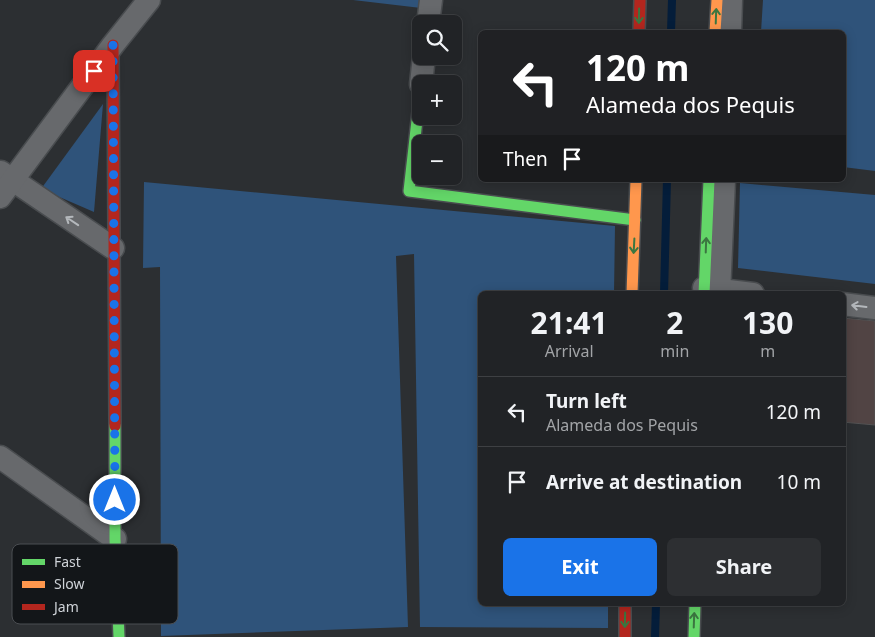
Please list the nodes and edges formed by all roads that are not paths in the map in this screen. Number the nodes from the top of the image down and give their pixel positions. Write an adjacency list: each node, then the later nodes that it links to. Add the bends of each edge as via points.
1 (149, 0): 10 (street)
2 (431, 0): 6 (street)
3 (640, 0): 7 (street, one-way to 7)
4 (716, 0): 8 (street, one-way to 4)
5 (731, 0): 9 (street)
6 (429, 15)
7 (639, 30)
8 (715, 30)
9 (730, 30)
10 (113, 45): 15 (street); 17 (street)
11 (416, 125): 16 (street, via 409,191)
12 (636, 182): 16 (street)
13 (709, 182): 19 (street, one-way to 13)
14 (724, 182): 19 (street)
15 (4, 183): 17 (street, one-way to 15)
16 (635, 220): 18 (street, one-way to 18)
17 (113, 248): 23 (street)
18 (632, 291)
19 (712, 291)
20 (846, 304): 21 (street, one-way to 20)
21 (875, 308)
22 (0, 456): 23 (street)
23 (115, 539): 24 (street)
24 (115, 544)
25 (626, 606): 30 (street, one-way to 30)
26 (695, 606): 31 (street, one-way to 26)
27 (707, 606): 32 (street)
28 (118, 624): 29 (street)
29 (119, 637)
30 (625, 637)
31 (694, 637)
32 (706, 637)

